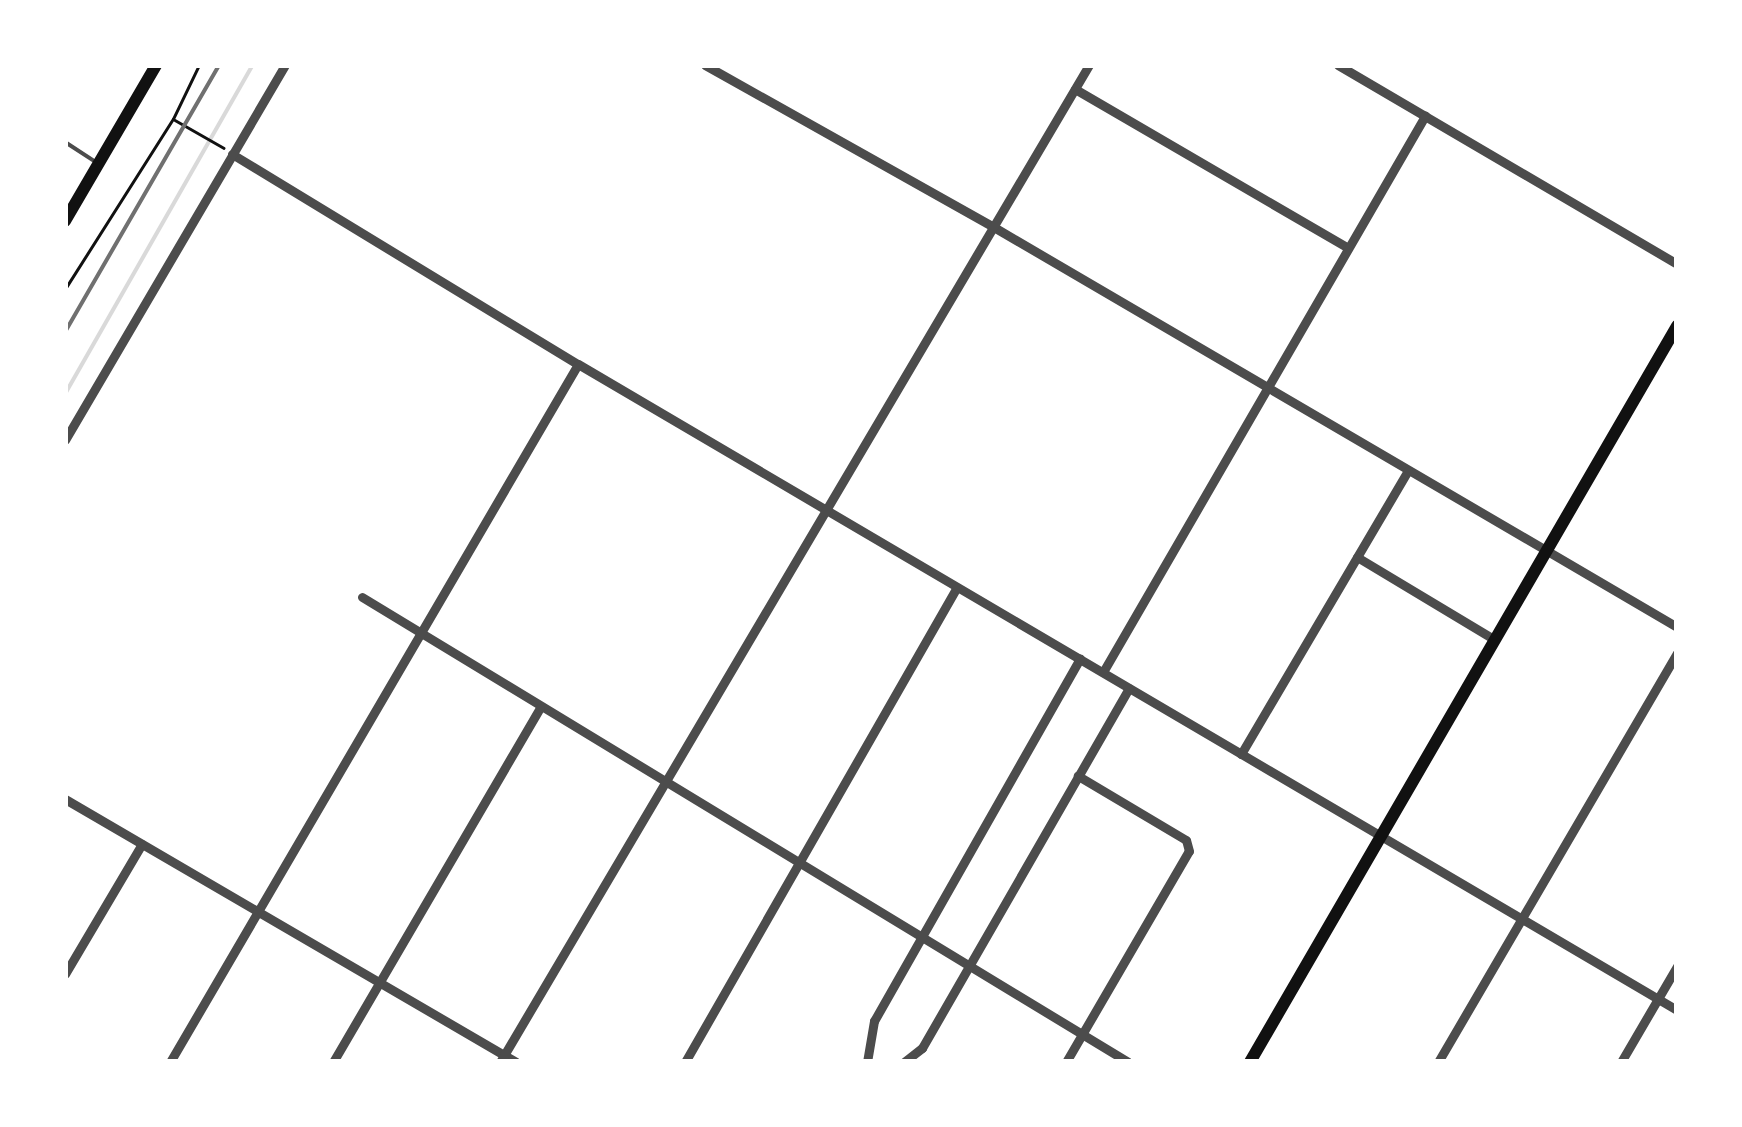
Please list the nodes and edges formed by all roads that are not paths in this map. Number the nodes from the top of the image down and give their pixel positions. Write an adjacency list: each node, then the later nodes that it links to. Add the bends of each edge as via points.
1 (156, 65): 10 (main road)
2 (285, 65): 9 (street)
3 (706, 65): 12 (street)
4 (1089, 65): 6 (street)
5 (1338, 65): 7 (street)
6 (1075, 88): 12 (street); 13 (street)
7 (1424, 116): 13 (street); 14 (street)
8 (65, 142): 10 (lane)
9 (232, 154): 16 (street); 18 (street)
10 (98, 164): 11 (main road)
11 (65, 221)
12 (992, 226): 17 (street); 20 (street)
13 (1348, 248): 17 (street)
14 (1677, 264)
15 (1677, 326): 21 (main road)
16 (578, 364): 20 (street); 26 (street)
17 (1268, 387): 19 (street); 30 (street)
18 (65, 440)
19 (1408, 470): 21 (street); 22 (street)
20 (824, 508): 23 (street); 35 (street)
21 (1547, 551): 25 (street); 27 (main road)
22 (1357, 557): 27 (street); 33 (street)
23 (957, 587): 29 (street); 39 (street)
24 (362, 597): 26 (street)
25 (1677, 627)
26 (420, 636): 32 (street); 40 (street)
27 (1495, 640): 37 (main road)
28 (1677, 653): 41 (street)
29 (1080, 660): 30 (street); 42 (street)
30 (1102, 672): 31 (street)
31 (1129, 688): 33 (street); 34 (street)
32 (540, 708): 35 (street); 46 (street)
33 (1241, 754): 37 (street)
34 (1078, 776): 43 (street); 49 (street, via 1186,840 1189,851)
35 (664, 782): 39 (street); 50 (street)
36 (65, 799): 38 (street)
37 (1381, 836): 41 (street); 59 (main road)
38 (142, 844): 40 (street); 45 (street)
39 (799, 864): 42 (street); 54 (street)
40 (258, 912): 46 (street); 51 (street)
41 (1522, 919): 47 (street); 60 (street)
42 (920, 937): 43 (street); 55 (street, via 874,1021)
43 (970, 966): 49 (street); 56 (street, via 922,1048)
44 (1677, 966): 47 (street)
45 (65, 974)
46 (380, 982): 50 (street); 52 (street)
47 (1658, 999): 48 (street); 61 (street)
48 (1677, 1010)
49 (1082, 1034): 57 (street); 58 (street)
50 (502, 1058): 53 (street)
51 (170, 1062)
52 (333, 1062)
53 (516, 1062)
54 (685, 1062)
55 (867, 1062)
56 (904, 1062)
57 (1066, 1062)
58 (1128, 1062)
59 (1250, 1062)
60 (1438, 1062)
61 (1620, 1062)

